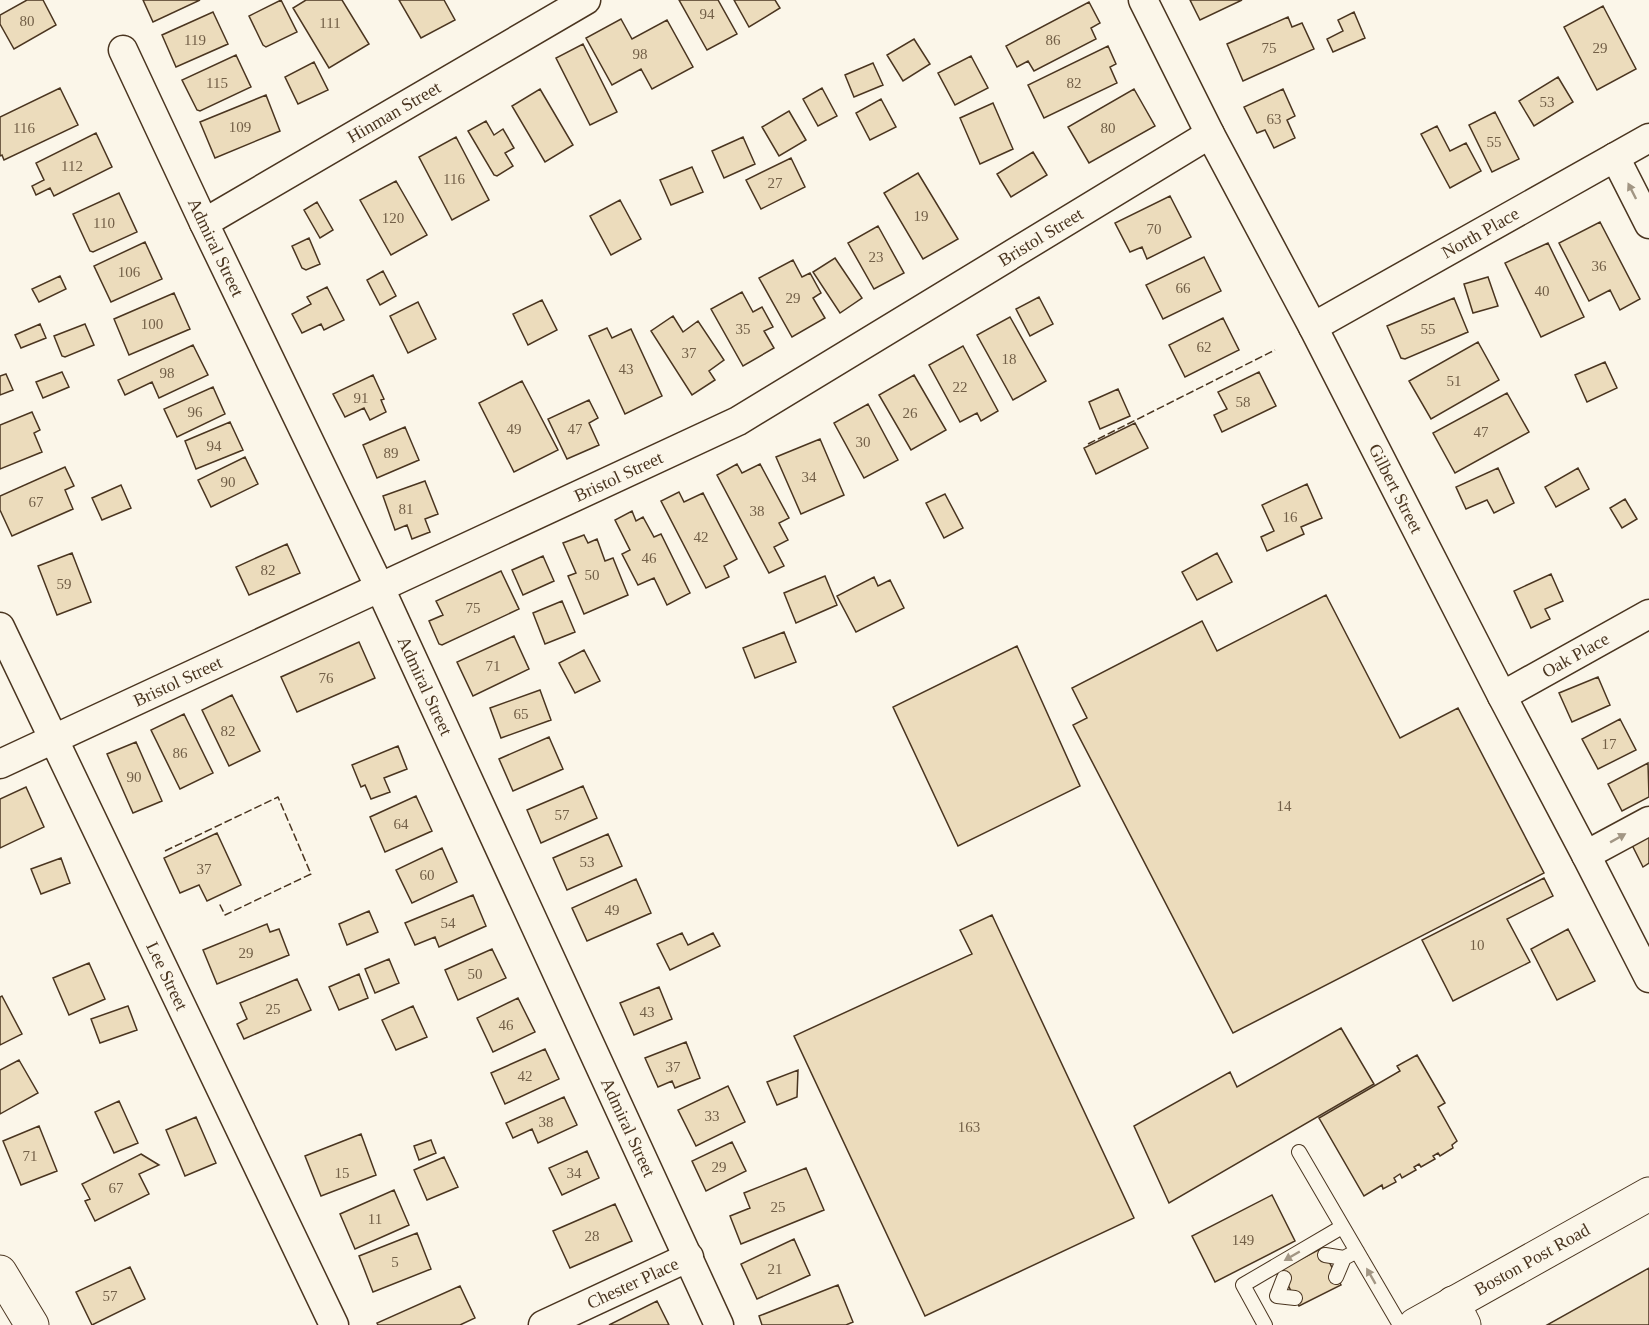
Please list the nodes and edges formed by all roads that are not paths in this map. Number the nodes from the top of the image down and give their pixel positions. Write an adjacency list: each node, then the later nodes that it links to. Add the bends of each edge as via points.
1 (586, 0): 7 (street, Hinman Street)
2 (1143, 0): 4 (street, Gilbert Street)
3 (123, 50): 7 (street, Admiral Street)
4 (1210, 134): 9 (street, Gilbert Street); 10 (street, Bristol Street, via 738,421)
5 (1649, 138): 6 (street, North Place)
6 (1615, 157): 8 (street, one-way to 6); 9 (street, North Place)
7 (204, 223): 10 (street, Admiral Street)
8 (1649, 224)
9 (1313, 327): 13 (street, Gilbert Street)
10 (380, 588): 14 (street, Bristol Street); 24 (street, Admiral Street)
11 (1649, 614): 13 (street, Oak Place)
12 (0, 627): 14 (street, Lee Street)
13 (1502, 696): 17 (street, Gilbert Street)
14 (52, 738): 15 (street, Bristol Street); 33 (street, Lee Street)
15 (0, 764)
16 (1649, 821): 17 (street, one-way to 16)
17 (1586, 855): 18 (street, Gilbert Street)
18 (1649, 978)
19 (1299, 1152): 21 (lane)
20 (1649, 1194): 31 (main road, Boston Post Road)
21 (1342, 1227): 23 (lane); 30 (lane, one-way to 30, via 1243,1285)
22 (1326, 1255): 23 (lane)
23 (1351, 1255): 26 (lane); 37 (lane, one-way to 23)
24 (689, 1257): 34 (street, Chester Place); 35 (street, Admiral Street)
25 (0, 1272): 32 (main road)
26 (1336, 1277)
27 (1284, 1278): 28 (lane)
28 (1276, 1296): 29 (lane); 30 (lane)
29 (1295, 1298)
30 (1256, 1307): 36 (lane)
31 (1459, 1314): 38 (main road, Boston Post Road)
32 (32, 1325)
33 (334, 1325)
34 (543, 1325)
35 (719, 1325)
36 (1265, 1325)
37 (1400, 1325)
38 (1414, 1325)

